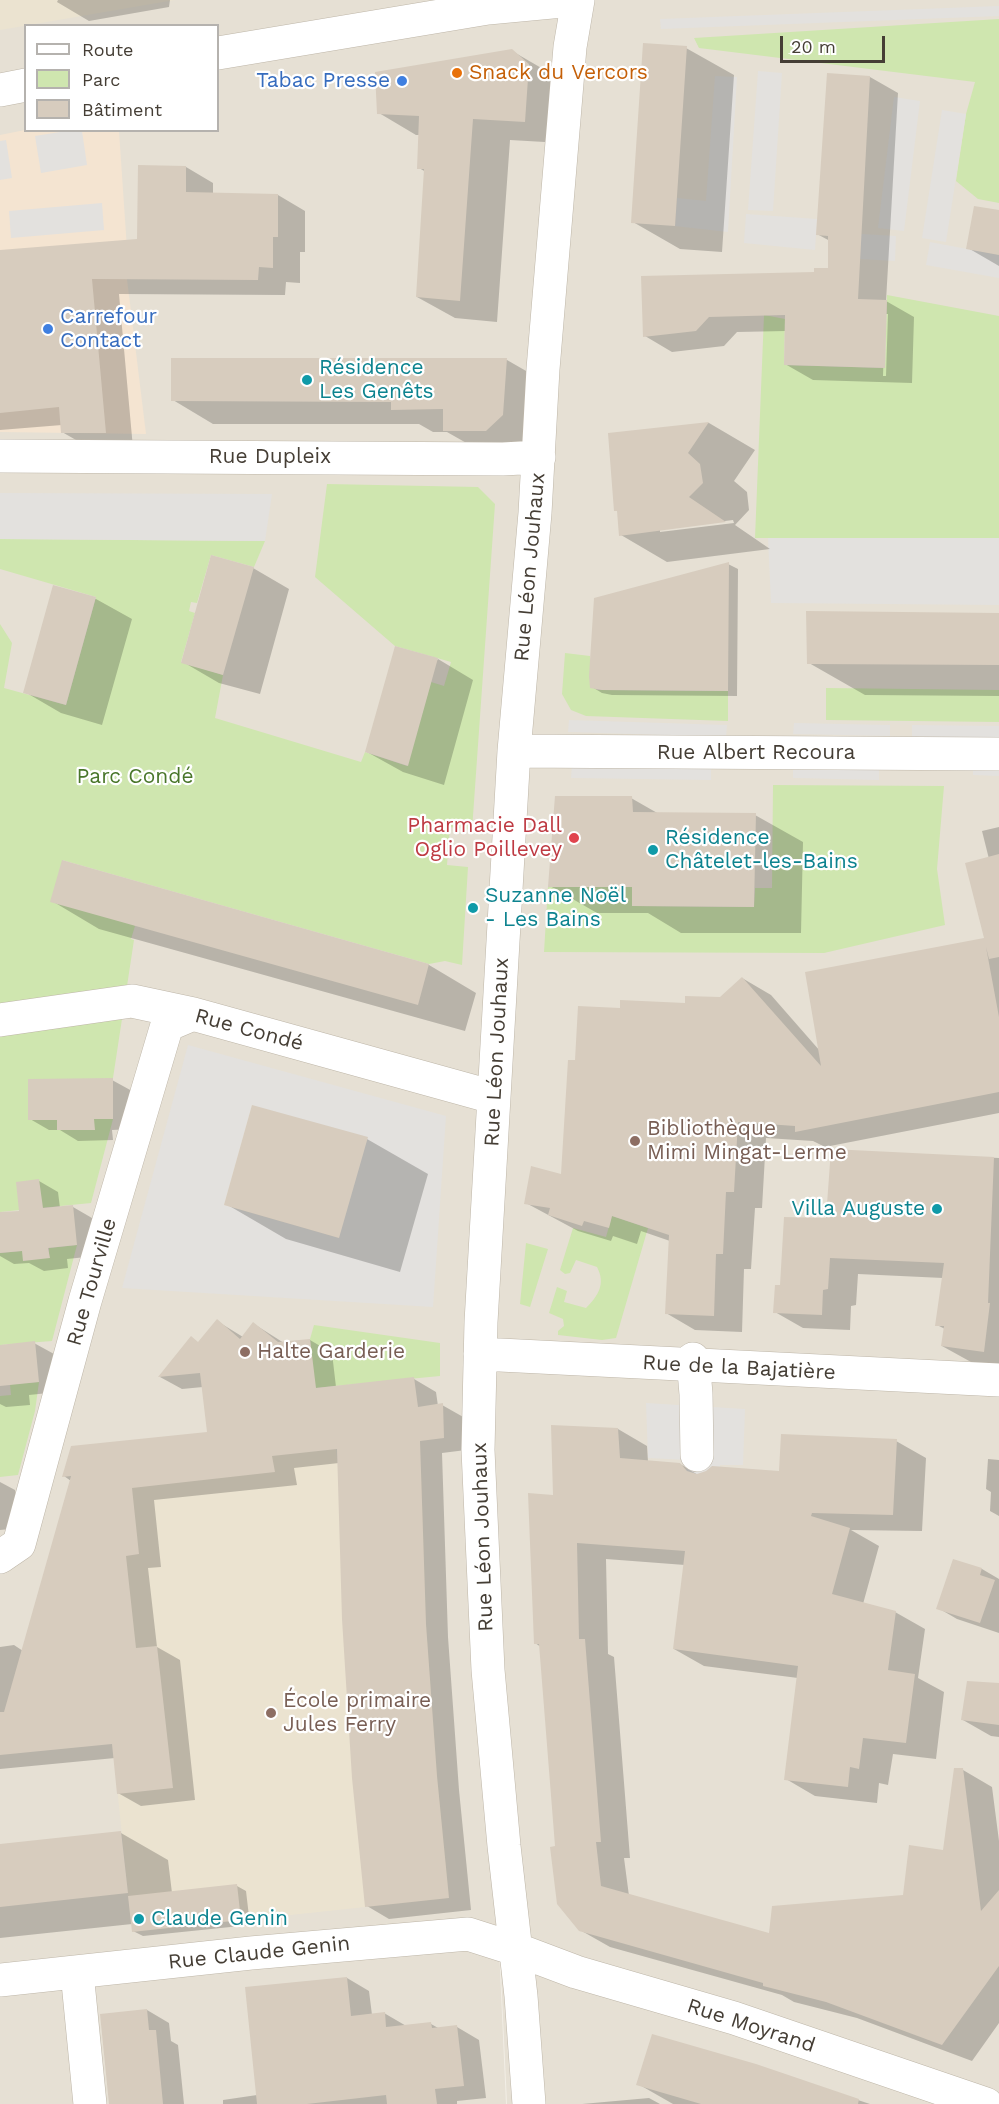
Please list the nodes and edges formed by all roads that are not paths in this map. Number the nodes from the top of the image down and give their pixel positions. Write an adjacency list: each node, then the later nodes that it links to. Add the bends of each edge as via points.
1 (575, 0): 2 (street, via 488,8); 6 (street, Rue Léon Jouhaux)
2 (219, 53)
3 (24, 86): 4 (street)
4 (0, 90)
5 (0, 456): 6 (street, Rue Dupleix)
6 (539, 457): 7 (street, Rue Léon Jouhaux)
7 (514, 751): 8 (street, Rue Albert Recoura); 11 (street, Rue Léon Jouhaux)
8 (999, 754)
9 (180, 1011): 10 (street, Rue Condé, via 132,1001); 11 (street, Rue Condé); 16 (street, Rue Tourville, via 167,1025 85,1301 19,1544)
10 (0, 1020)
11 (493, 1097): 12 (street, Rue Léon Jouhaux)
12 (480, 1354): 13 (street, Rue de la Bajatière); 17 (street, Rue Léon Jouhaux, via 478,1450 488,1670)
13 (693, 1363): 14 (street, Rue de la Bajatière); 15 (street)
14 (999, 1380)
15 (697, 1455)
16 (0, 1557)
17 (515, 1949): 18 (street, Rue Claude Genin, via 468,1934); 21 (street, Rue Léon Jouhaux); 22 (street, Rue Moyrand, via 554,1965 734,2018)
18 (77, 1972): 19 (street, Rue Claude Genin); 20 (street)
19 (0, 1980)
20 (90, 2104)
21 (529, 2104)
22 (986, 2104)

